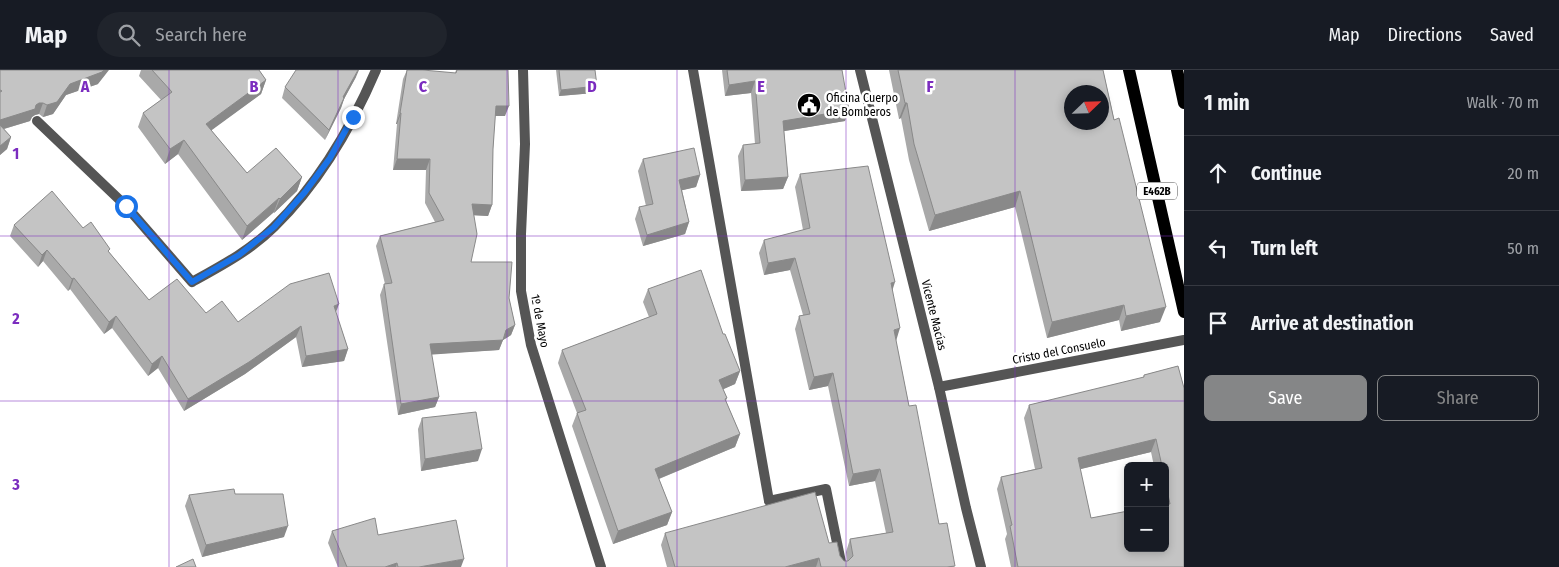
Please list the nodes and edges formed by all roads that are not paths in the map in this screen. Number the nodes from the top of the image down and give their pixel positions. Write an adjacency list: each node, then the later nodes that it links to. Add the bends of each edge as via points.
1 (376, 70): 8 (street, via 330,158 305,192 274,227 246,250 192,282 126,206)
2 (523, 70): 12 (street, 1º de Mayo, via 525,144 521,291 530,345)
3 (693, 70): 13 (street, via 769,501 826,489)
4 (860, 70): 11 (street, Vicente Macías)
5 (1129, 70): 9 (main road, E462B)
6 (1176, 70): 7 (main road)
7 (1184, 103)
8 (37, 121)
9 (1184, 312)
10 (1184, 340): 11 (street, Cristo del Consuelo)
11 (939, 387): 14 (street, Vicente Macías)
12 (601, 567)
13 (842, 567)
14 (981, 567)

